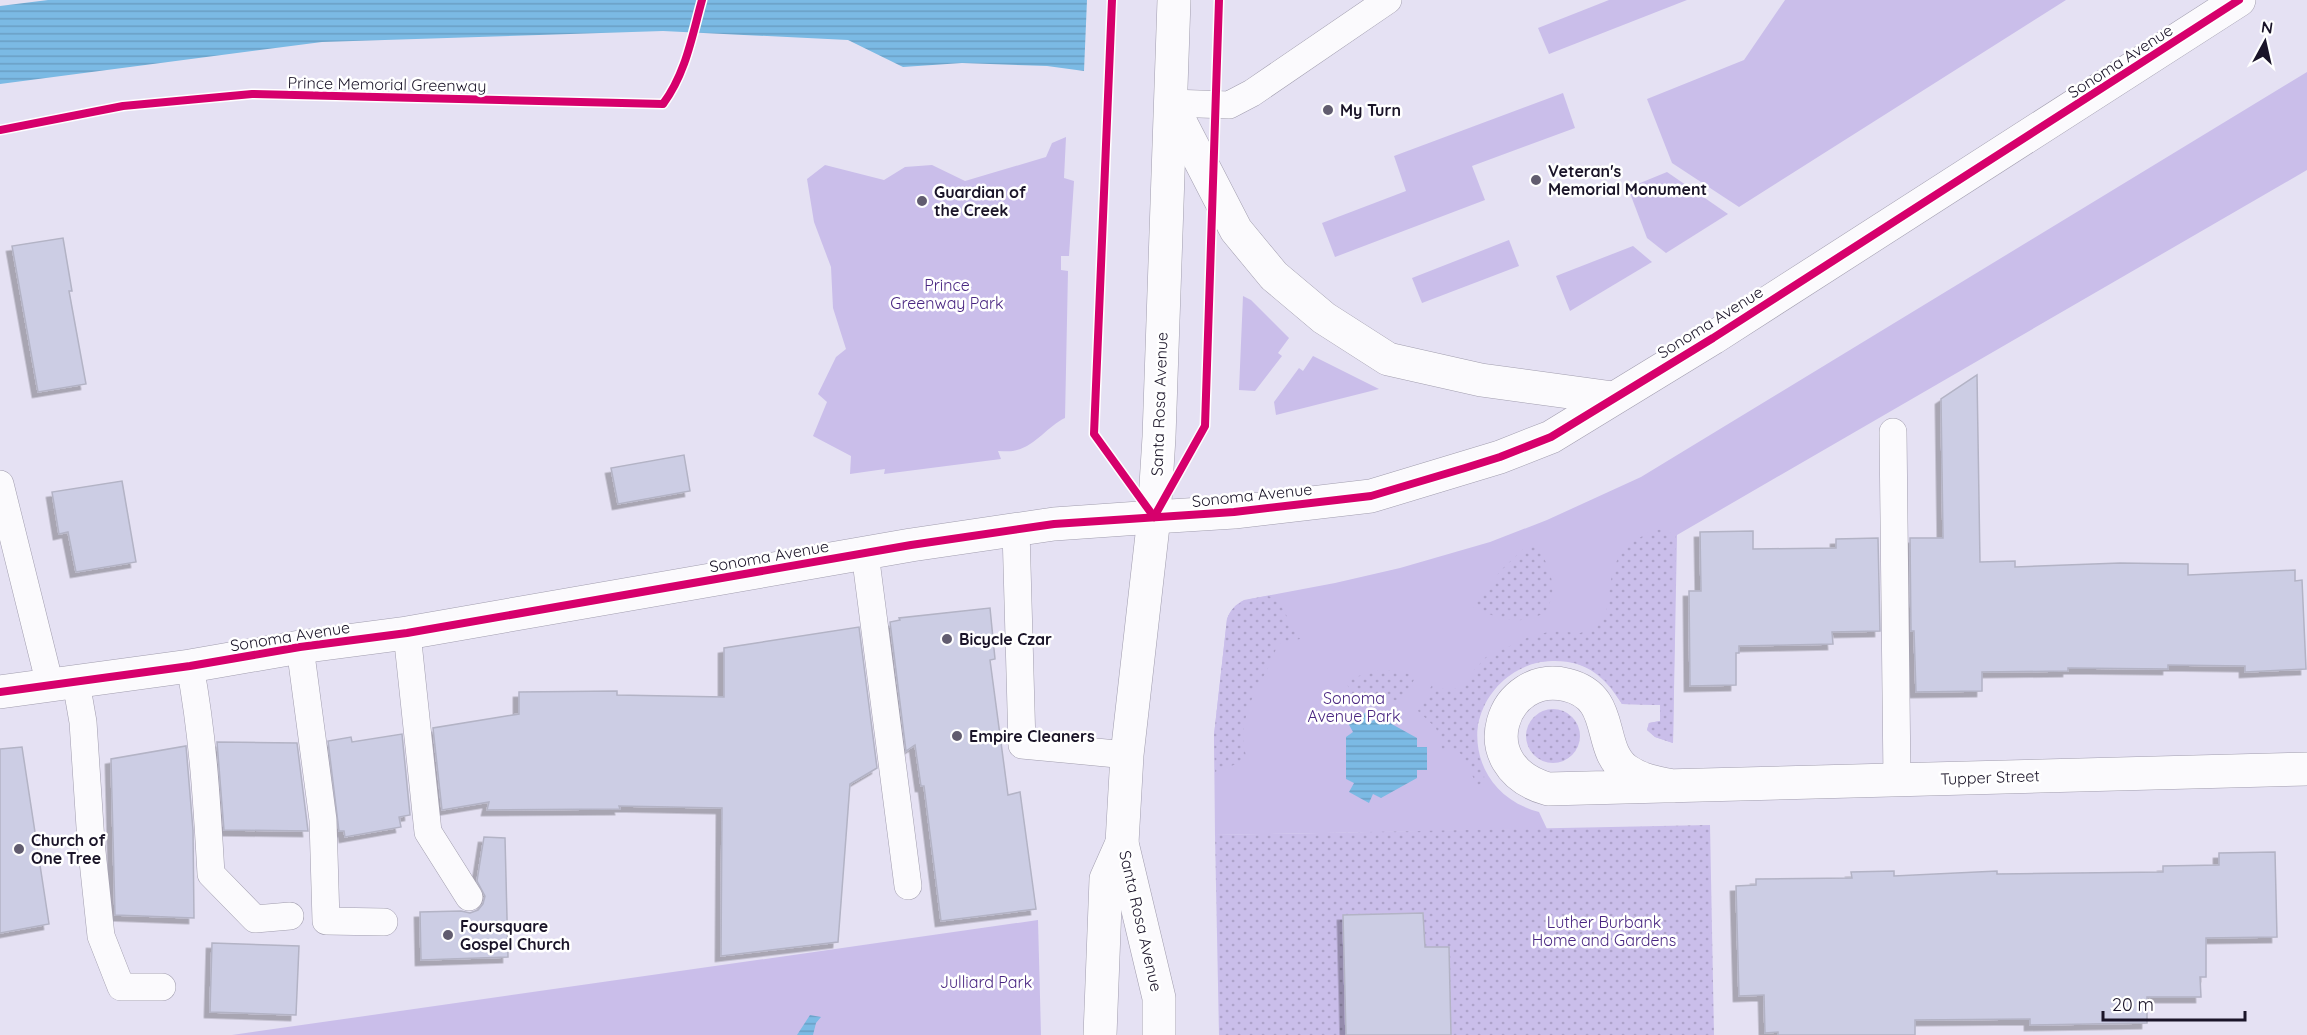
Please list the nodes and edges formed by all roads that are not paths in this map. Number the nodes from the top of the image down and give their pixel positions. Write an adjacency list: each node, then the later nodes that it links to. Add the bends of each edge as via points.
1 (1174, 0): 4 (street, Santa Rosa Avenue)
2 (1388, 0): 4 (lane, via 1229,105)
3 (2239, 0): 5 (street, Sonoma Avenue)
4 (1170, 103): 5 (street, via 1236,230 1274,276 1324,318 1388,359 1481,380); 8 (street, Santa Rosa Avenue)
5 (1613, 398): 8 (street, Sonoma Avenue, via 1551,437 1500,457 1371,496)
6 (1893, 432): 18 (lane)
7 (0, 484): 14 (lane)
8 (1154, 517): 9 (street, Sonoma Avenue); 16 (street, Santa Rosa Avenue)
9 (1016, 530): 10 (street, Sonoma Avenue); 16 (lane, via 1022,746)
10 (865, 553): 11 (street, Sonoma Avenue); 21 (lane)
11 (407, 633): 12 (street, Sonoma Avenue); 22 (lane, via 428,832)
12 (300, 647): 13 (street, Sonoma Avenue); 24 (lane, via 323,820 326,921)
13 (190, 666): 14 (street, Sonoma Avenue); 23 (lane, via 205,771 212,874 255,919)
14 (63, 683): 15 (street, Sonoma Avenue); 25 (lane, via 83,722 101,936 121,987)
15 (0, 692)
16 (1127, 755): 20 (street, Santa Rosa Avenue)
17 (2307, 769): 18 (street, Tupper Street)
18 (1897, 780): 19 (street, Tupper Street)
19 (1673, 786): 19 (street, Tupper Street, via 1644,780 1625,769 1612,753 1596,704 1583,692 1567,685 1532,688 1507,711 1501,744 1506,761 1531,784 1548,789)
20 (1122, 843): 26 (street, Santa Rosa Avenue, via 1106,879); 27 (street, Santa Rosa Avenue, via 1159,998)
21 (908, 886)
22 (470, 897)
23 (290, 916)
24 (384, 922)
25 (162, 987)
26 (1100, 1035)
27 (1159, 1035)

